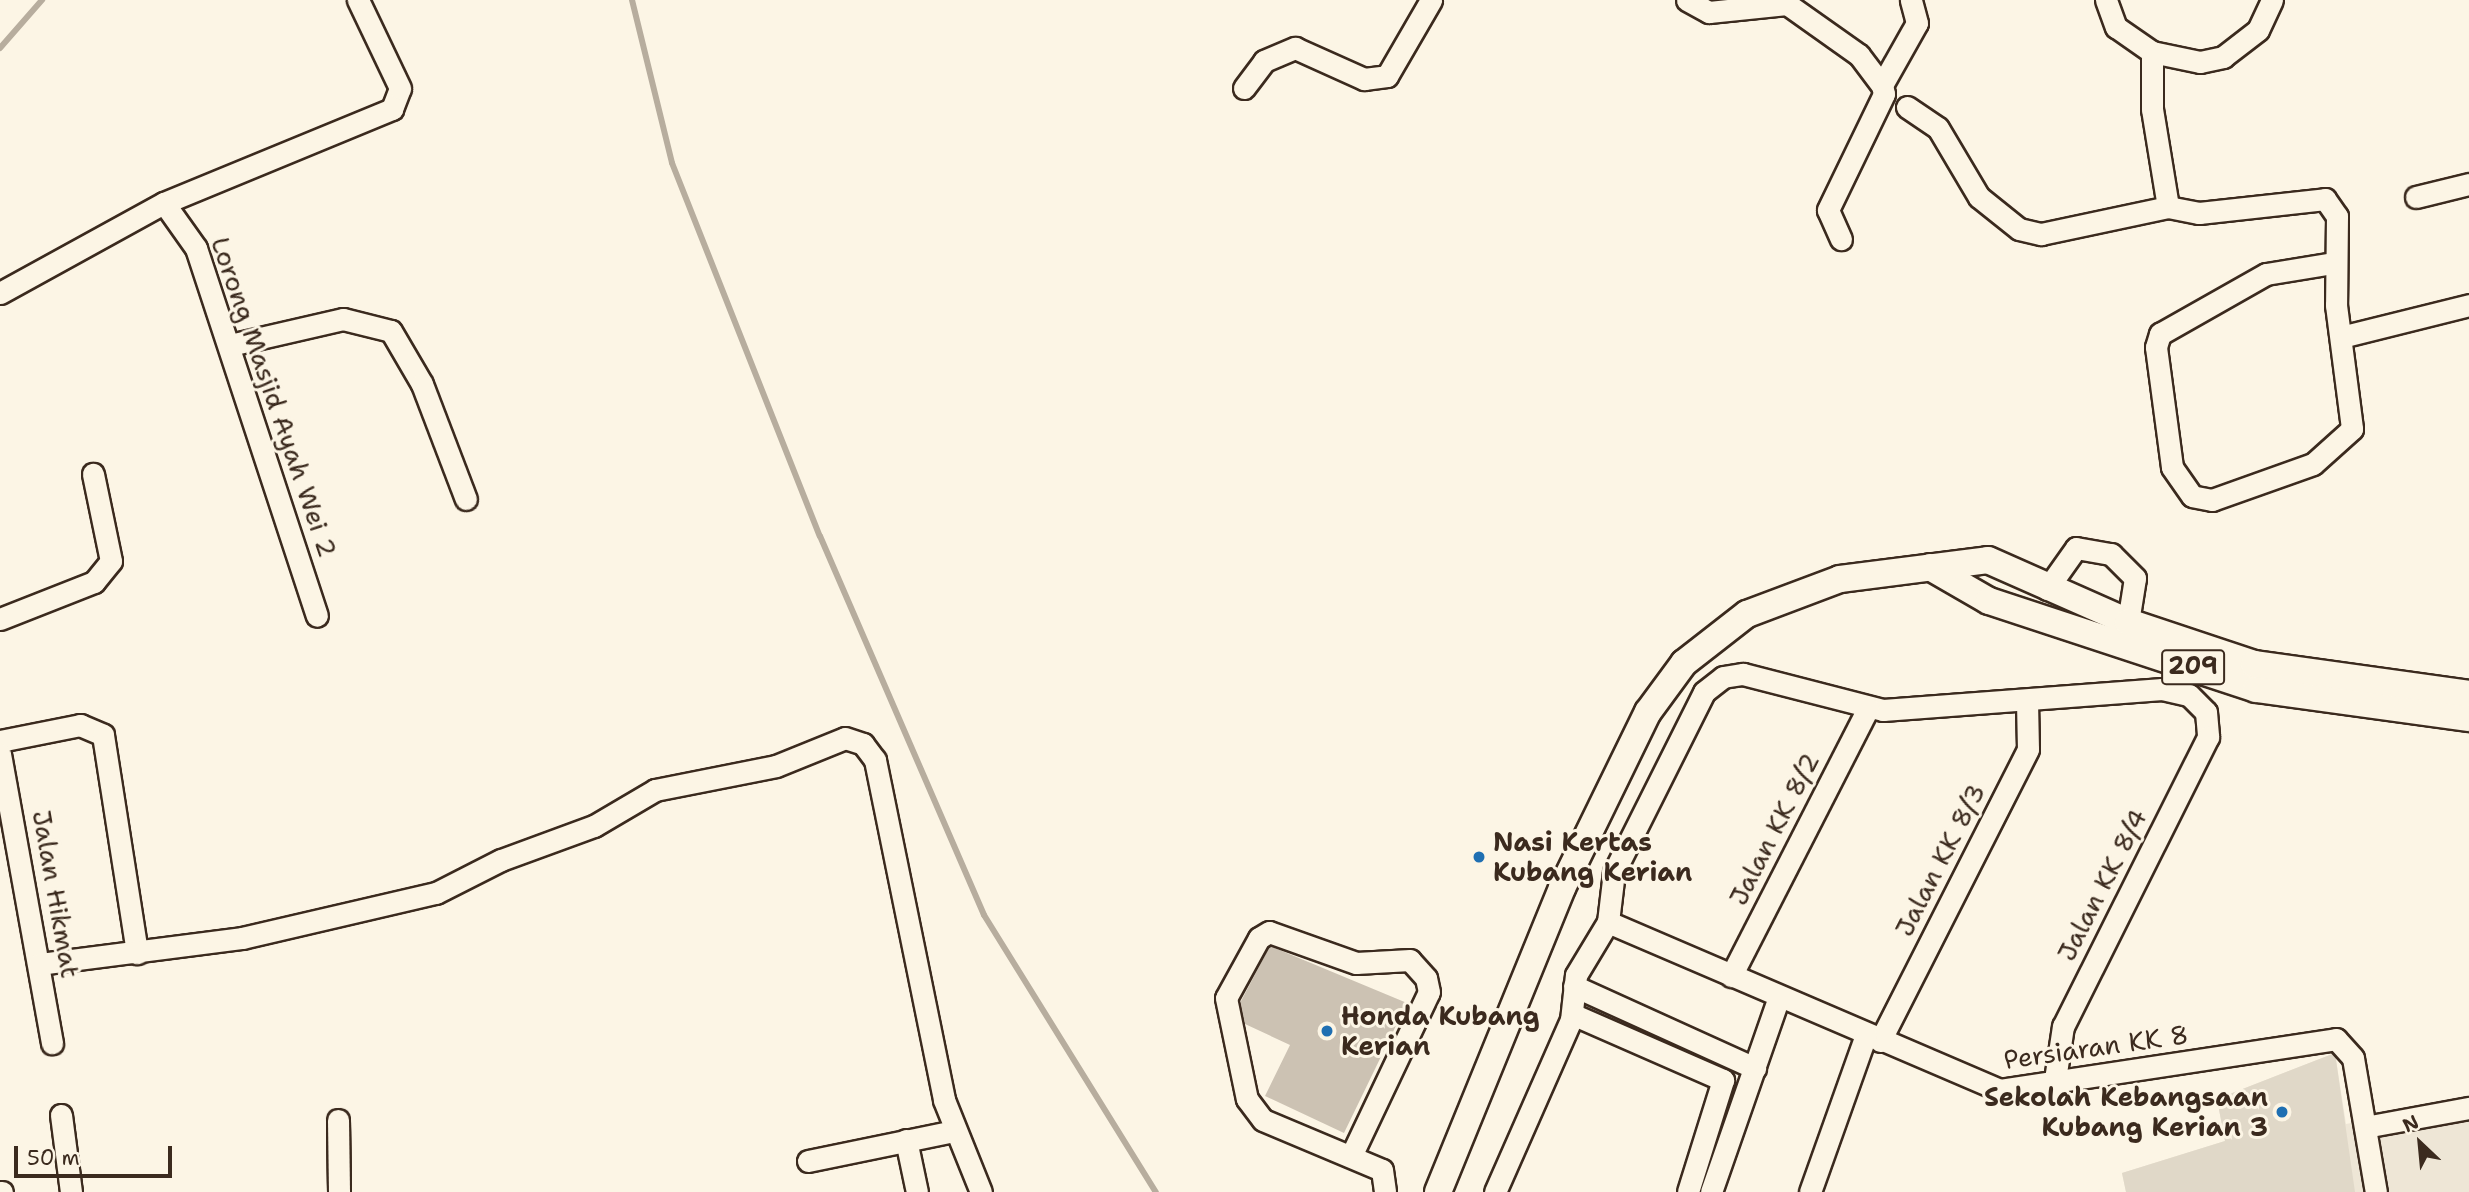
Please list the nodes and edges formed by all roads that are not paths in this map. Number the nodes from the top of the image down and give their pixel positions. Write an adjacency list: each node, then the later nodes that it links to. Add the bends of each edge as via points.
1 (358, 0): 14 (street, via 400,88 392,109)
2 (1431, 0): 10 (street, via 1387,76 1364,79 1295,48 1264,61)
3 (1687, 0): 7 (street, via 1709,12)
4 (1911, 0): 9 (street, via 1917,23)
5 (2106, 0): 8 (street, via 2116,27)
6 (2272, 0): 8 (street, via 2258,30 2223,57 2200,62)
7 (1788, 2): 9 (street, via 1859,55)
8 (2152, 52): 15 (street, via 2152,109)
9 (1882, 85): 16 (street, via 1884,94 1828,210)
10 (1244, 88)
11 (1907, 107): 15 (street, via 1938,128 1979,197 2019,229 2041,234)
12 (2469, 184): 13 (street)
13 (2416, 197)
14 (164, 203): 18 (street); 21 (street, Lorong Masjid Ayah Wei 2, via 196,248)
15 (2168, 207): 17 (street, via 2199,213 2325,199 2337,216)
16 (1841, 239)
17 (2333, 262): 20 (street); 20 (street, via 2266,274 2160,334 2156,347 2180,485 2192,496 2211,500 2313,464 2343,443 2352,429)
18 (0, 293)
19 (2469, 304): 20 (street)
20 (2341, 337)
21 (230, 345): 23 (street, via 343,318 391,331 422,383); 26 (street, Lorong Masjid Ayah Wei 2)
22 (93, 474): 27 (street, via 111,561 94,582)
23 (466, 499)
24 (1930, 567): 25 (main road, 209, via 1988,560); 32 (main road, 209, via 1989,601 2256,689); 59 (main road, 209, via 1840,579 1777,601 1747,614 1684,663 1648,712 1562,888)
25 (2047, 589): 28 (main road, 209); 28 (street, via 2076,548 2111,554 2135,578)
26 (317, 616)
27 (0, 619)
28 (2128, 622): 29 (main road, 209, via 2263,666)
29 (2469, 694)
30 (2027, 700): 31 (street); 42 (street, Jalan KK 8/3, via 2028,749); 45 (street, Jalan KK 8/4, via 2162,688 2189,695 2206,712 2208,737 2063,1026)
31 (1868, 708): 35 (street, via 1743,674 1723,677 1704,691 1614,872); 38 (street, Jalan KK 8/2)
32 (2469, 718)
33 (0, 741): 36 (street, via 80,725 103,735)
34 (0, 754): 37 (street, Jalan Hikmat)
35 (1608, 922): 38 (street, Persiaran KK 8); 39 (street)
36 (137, 953): 37 (street); 50 (street, via 242,938 436,893 594,826 655,790 776,766 845,738 863,744 875,760)
37 (39, 964): 43 (street, Jalan Hikmat)
38 (1731, 976): 40 (street, Persiaran KK 8)
39 (1574, 986): 41 (street); 44 (street)
40 (1779, 997): 42 (street, Persiaran KK 8); 44 (street)
41 (1572, 1014): 60 (street); 61 (street, via 1724,1083)
42 (1873, 1038): 45 (street, Persiaran KK 8, via 1981,1086 2019,1091); 63 (street, Jalan KK 8/3)
43 (52, 1043)
44 (1755, 1068): 62 (street)
45 (2054, 1086): 49 (street, Persiaran KK 8, via 2336,1039 2353,1058)
46 (2469, 1108): 49 (street)
47 (61, 1115): 54 (street)
48 (338, 1120): 55 (street)
49 (2365, 1127): 64 (street, Persiaran KK 8)
50 (954, 1131): 51 (street); 57 (street)
51 (906, 1140): 53 (street); 56 (street)
52 (1352, 1154): 52 (street, via 1429,992 1426,978 1410,960 1356,963 1269,932 1259,938 1226,998 1247,1099 1263,1120); 58 (street, via 1382,1170)
53 (808, 1161)
54 (71, 1192)
55 (339, 1192)
56 (917, 1192)
57 (981, 1192)
58 (1385, 1192)
59 (1438, 1192)
60 (1495, 1192)
61 (1688, 1192)
62 (1711, 1192)
63 (1810, 1192)
64 (2376, 1192)

